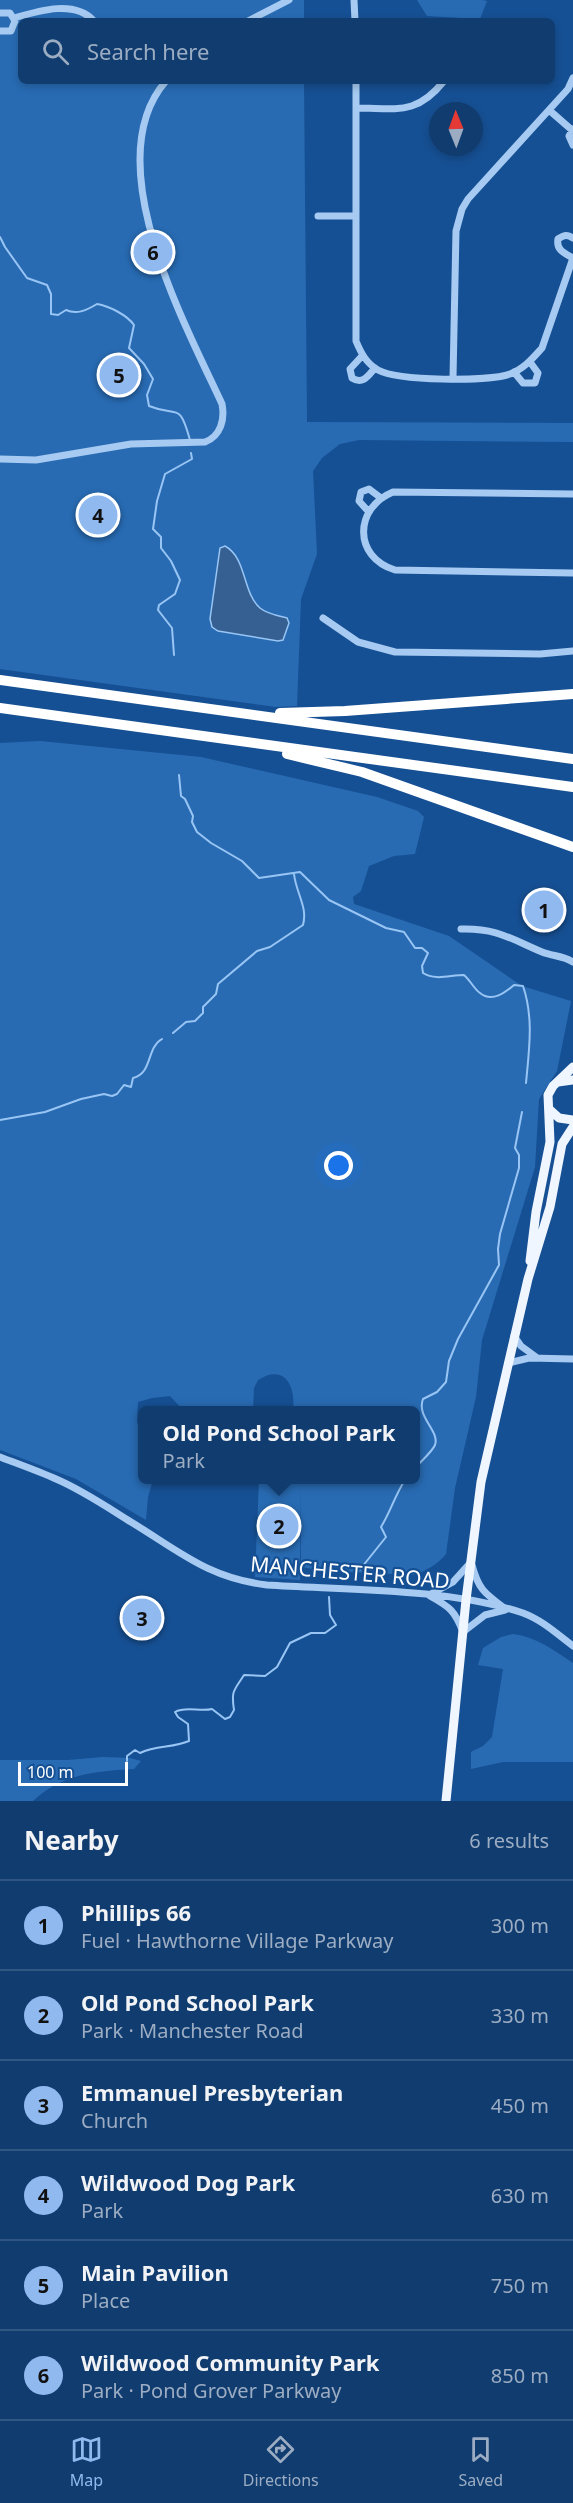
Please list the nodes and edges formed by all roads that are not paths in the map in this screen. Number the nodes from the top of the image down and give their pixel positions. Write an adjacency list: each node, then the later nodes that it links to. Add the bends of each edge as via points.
1 (289, 0): 6 (street)
2 (354, 0): 7 (street)
3 (0, 13): 4 (street, via 7,12)
4 (14, 18): 5 (street, via 63,3 79,7); 8 (street, via 15,25 10,31)
5 (91, 18)
6 (254, 18)
7 (355, 18)
8 (0, 31)
9 (573, 78): 14 (street)
10 (164, 84): 26 (street, via 143,127 139,159 144,197 175,304 222,404 221,427 212,440 205,442 131,444 36,460)
11 (356, 84): 13 (street)
12 (442, 84): 13 (street, via 429,99 412,106)
13 (356, 108): 18 (street)
14 (549, 110): 15 (street); 25 (street, via 462,209 456,231)
15 (572, 129): 16 (street, via 569,139)
16 (573, 145)
17 (318, 216): 18 (street)
18 (355, 216): 21 (street, via 356,341)
19 (573, 238): 20 (street, via 563,236 556,245)
20 (573, 258): 22 (street, via 542,348)
21 (362, 356): 23 (street); 23 (street, via 350,369 352,378 364,380)
22 (530, 362): 24 (street); 24 (street, via 538,373 535,384 523,383)
23 (375, 368): 25 (street, via 402,377)
24 (514, 372): 25 (street, via 494,378)
25 (453, 378)
26 (0, 459)
27 (573, 494): 28 (street, via 404,490)
28 (381, 498): 29 (street); 29 (street, via 369,489 361,492 359,501)
29 (368, 511): 30 (street, via 365,545 386,568 405,572)
30 (573, 573)
31 (323, 618): 32 (street, via 358,642 395,652)
32 (573, 651)
33 (0, 680): 36 (highway)
34 (573, 694): 36 (highway, via 345,711)
35 (0, 708): 37 (highway)
36 (245, 713): 38 (highway)
37 (259, 744): 39 (highway); 40 (highway, via 362,772)
38 (573, 759)
39 (573, 787)
40 (573, 847)
41 (461, 928): 42 (street, via 488,929)
42 (571, 959)
43 (573, 1067): 45 (main road)
44 (573, 1080): 45 (main road)
45 (556, 1084): 46 (main road, via 548,1095)
46 (549, 1109): 47 (main road, via 559,1119); 49 (main road, via 548,1157)
47 (573, 1120)
48 (573, 1127): 49 (main road, via 562,1144 546,1224)
49 (528, 1279): 50 (main road)
50 (514, 1336): 51 (street); 53 (main road)
51 (536, 1357): 52 (street); 53 (street)
52 (573, 1359)
53 (508, 1363): 55 (main road, via 481,1482)
54 (0, 1457): 56 (street, MANCHESTER ROAD, via 71,1487 189,1560 230,1578 267,1585)
55 (471, 1562): 56 (street, via 453,1582); 57 (main road); 58 (street, via 482,1591)
56 (428, 1595): 57 (street, MANCHESTER ROAD); 59 (street, via 451,1609)
57 (466, 1600): 58 (street, MANCHESTER ROAD); 59 (main road)
58 (508, 1610): 59 (street, via 485,1615); 60 (street, MANCHESTER ROAD, via 536,1619)
59 (464, 1632): 61 (main road)
60 (573, 1646)
61 (446, 1801)

